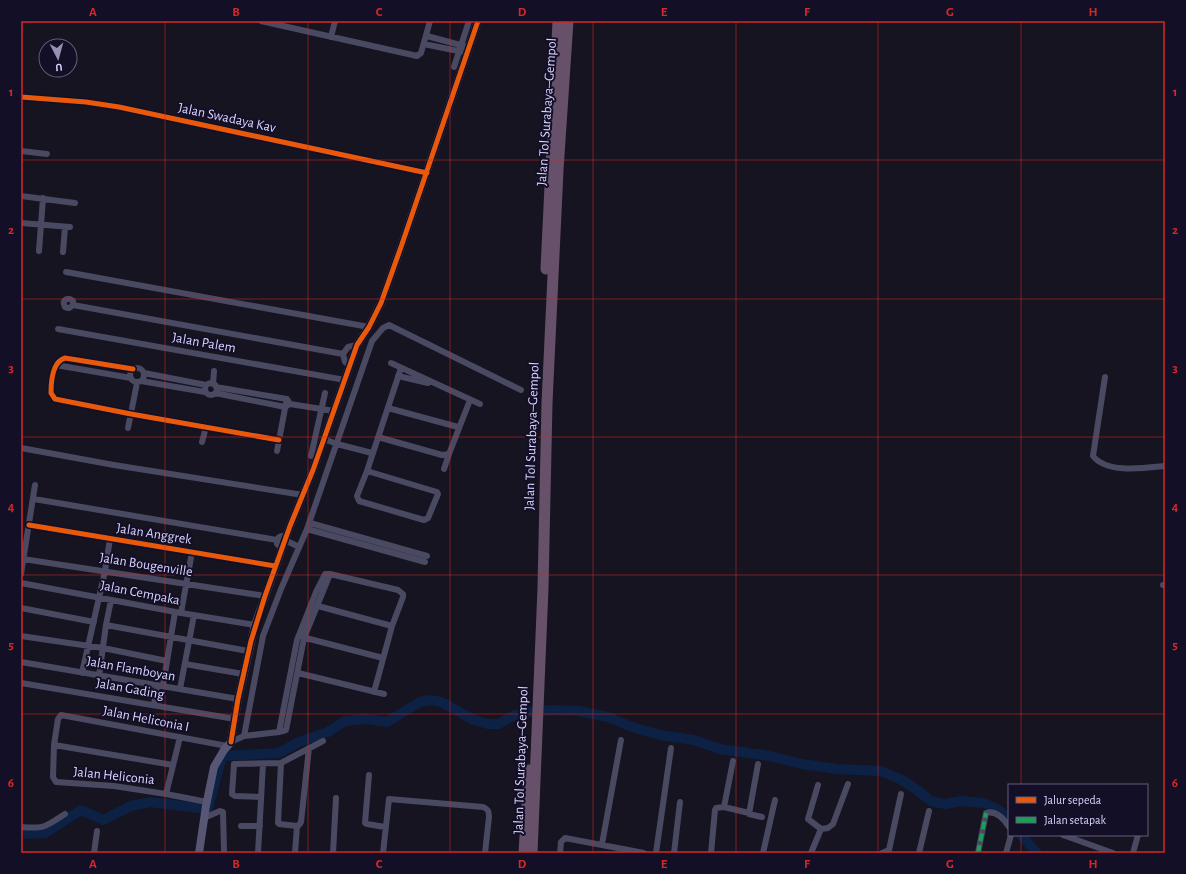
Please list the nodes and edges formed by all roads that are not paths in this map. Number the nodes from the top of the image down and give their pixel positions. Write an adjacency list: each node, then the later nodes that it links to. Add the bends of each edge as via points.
1 (260, 21): 9 (street)
2 (335, 21): 9 (street)
3 (429, 21): 8 (street)
4 (469, 21): 11 (street)
5 (478, 21): 11 (street)
6 (558, 21): 117 (highway, Jalan Tol Surabaya–Gempol, via 548,223)
7 (568, 21): 117 (highway, Jalan Tol Surabaya–Gempol, via 547,403)
8 (427, 36): 10 (street); 11 (street)
9 (331, 37): 10 (street, via 417,56)
10 (424, 44): 11 (street)
11 (464, 49): 12 (street); 16 (street)
12 (454, 67)
13 (21, 97): 16 (street, Jalan Swadaya Kav, via 119,107)
14 (21, 151): 15 (street)
15 (47, 154)
16 (427, 173): 26 (street, via 381,303)
17 (21, 196): 18 (street)
18 (44, 198): 19 (street); 21 (street)
19 (75, 203)
20 (21, 223): 21 (street)
21 (42, 224): 22 (street); 23 (street, via 67,227)
22 (39, 251)
23 (63, 252)
24 (66, 272): 26 (street)
25 (73, 304): 29 (street)
26 (369, 327): 28 (street)
27 (58, 329): 41 (street, Jalan Palem)
28 (357, 346): 29 (street, via 348,347); 32 (street)
29 (343, 354): 32 (street, via 345,362)
30 (391, 363): 33 (street)
31 (56, 365): 34 (street, via 60,359 65,358); 39 (street); 52 (street, via 51,388 55,399)
32 (350, 366): 41 (street)
33 (401, 368): 37 (street); 40 (street)
34 (133, 369): 36 (street); 39 (street)
35 (214, 371): 43 (street)
36 (144, 372): 42 (street, via 144,378); 43 (street)
37 (398, 376): 40 (street); 49 (street)
38 (1105, 377): 65 (street, via 1095,458 1114,467)
39 (130, 378): 42 (street)
40 (418, 378): 46 (street)
41 (345, 380): 51 (street)
42 (139, 382): 43 (street); 52 (street)
43 (211, 388): 47 (street)
44 (521, 390): 58 (street, via 389,325 372,341)
45 (325, 393): 50 (street)
46 (470, 400): 48 (street); 54 (street)
47 (287, 403): 50 (street); 57 (street)
48 (480, 404)
49 (388, 408): 54 (street); 56 (street)
50 (322, 409): 51 (street); 64 (street)
51 (334, 410): 58 (street)
52 (131, 414): 53 (street); 55 (street)
53 (206, 427): 57 (street); 59 (street)
54 (458, 427): 63 (street)
55 (128, 428)
56 (378, 437): 62 (street); 63 (street, via 442,455)
57 (279, 440): 61 (street)
58 (331, 441): 62 (street); 69 (street); 72 (street)
59 (202, 442)
60 (21, 448): 69 (street)
61 (276, 451)
62 (372, 453): 67 (street)
63 (448, 454): 66 (street)
64 (311, 456)
65 (1165, 466)
66 (444, 469)
67 (366, 471): 67 (street, via 437,492 428,518 424,520 358,500 357,496)
68 (35, 485): 70 (street)
69 (303, 495): 73 (street)
70 (34, 499): 71 (street); 73 (street)
71 (29, 525): 74 (street, Jalan Anggrek); 77 (street)
72 (308, 526): 75 (street); 78 (street)
73 (284, 539): 75 (street); 79 (street)
74 (110, 540): 76 (street, Jalan Anggrek); 80 (street)
75 (297, 546): 122 (street, via 263,636)
76 (192, 552): 79 (street, Jalan Anggrek); 84 (street)
77 (23, 559): 80 (street, Jalan Bougenville); 81 (street)
78 (426, 559)
79 (275, 566): 85 (street)
80 (105, 571): 84 (street, Jalan Bougenville); 86 (street)
81 (21, 574)
82 (330, 574): 88 (street); 95 (street, via 400,591 403,597); 98 (street, via 323,576)
83 (21, 583): 86 (street, Jalan Cempaka)
84 (187, 584): 85 (street, Jalan Bougenville); 90 (street)
85 (265, 596): 94 (street)
86 (99, 598): 87 (street, Jalan Cempaka); 92 (street)
87 (111, 600): 90 (street, Jalan Cempaka); 93 (street)
88 (318, 606): 95 (street); 98 (street)
89 (21, 608): 92 (street)
90 (178, 613): 91 (street, Jalan Cempaka); 97 (street)
91 (194, 615): 94 (street, Jalan Cempaka); 99 (street)
92 (94, 622): 100 (street)
93 (106, 624): 97 (street); 101 (street)
94 (255, 625): 102 (street)
95 (392, 626): 103 (street)
96 (21, 636): 100 (street)
97 (171, 636): 99 (street); 104 (street)
98 (301, 637): 103 (street); 108 (street); 121 (street)
99 (190, 640): 102 (street); 106 (street)
100 (88, 646): 101 (street); 107 (street)
101 (102, 648): 104 (street); 110 (street)
102 (248, 651): 109 (street)
103 (383, 658): 114 (street)
104 (167, 661): 112 (street)
105 (21, 662): 107 (street, Jalan Flamboyan)
106 (185, 664): 109 (street); 113 (street)
107 (82, 673): 110 (street, Jalan Flamboyan)
108 (298, 673): 114 (street); 121 (street, via 286,730)
109 (243, 674): 116 (street)
110 (98, 676): 112 (street, Jalan Flamboyan)
111 (21, 683): 118 (street, Jalan Gading)
112 (160, 686): 113 (street, Jalan Flamboyan); 118 (street)
113 (180, 690): 116 (street, Jalan Flamboyan)
114 (374, 692): 115 (street)
115 (384, 694)
116 (238, 699): 119 (street)
117 (536, 700): 120 (highway, Jalan Tol Surabaya–Gempol)
118 (154, 706): 119 (street, Jalan Gading)
119 (235, 719): 126 (street)
120 (535, 721): 170 (highway, Jalan Tol Surabaya–Gempol); 171 (highway, Jalan Tol Surabaya–Gempol)
121 (279, 732): 122 (street)
122 (244, 736): 126 (street)
123 (180, 737): 126 (street, Jalan Heliconia I); 127 (street, Jalan Heliconia I, via 61,715 58,719); 134 (street)
124 (621, 740): 161 (street)
125 (323, 741): 128 (street)
126 (229, 744): 145 (street, via 214,768)
127 (54, 745): 134 (street); 138 (street, Jalan Heliconia, via 53,777 56,782 97,784)
128 (309, 748): 131 (street); 152 (street, via 301,822)
129 (671, 748): 174 (street)
130 (733, 761): 144 (street)
131 (281, 763): 132 (street); 152 (street, via 278,823)
132 (263, 764): 140 (street); 140 (street, via 233,766 233,796)
133 (758, 764): 147 (street)
134 (173, 765): 138 (street)
135 (369, 775): 155 (street, via 365,823)
136 (848, 784): 156 (street, via 833,824)
137 (818, 785): 156 (street, via 808,819)
138 (166, 794): 145 (street, Jalan Heliconia)
139 (901, 794): 179 (street, via 889,850)
140 (261, 797): 151 (street)
141 (336, 798): 167 (street)
142 (776, 800): 177 (street)
143 (680, 802): 175 (street)
144 (724, 807): 147 (street); 176 (street, via 716,808)
145 (205, 810): 162 (street, via 223,812); 164 (street)
146 (929, 811): 180 (street)
147 (749, 813): 149 (street)
148 (65, 814): 154 (street, via 43,827)
149 (762, 817)
150 (241, 826): 151 (street)
151 (260, 826): 165 (street)
152 (297, 826): 166 (street)
153 (1008, 826): 181 (street, via 996,814 986,813)
154 (21, 827)
155 (385, 827): 168 (street); 169 (street, via 389,800 483,807 489,812)
156 (821, 829): 178 (street)
157 (97, 831): 163 (street)
158 (1011, 836): 182 (street)
159 (1066, 836): 183 (street)
160 (1138, 836): 184 (street)
161 (602, 844): 172 (street, via 565,838 561,842); 173 (street)
162 (224, 852)
163 (94, 853)
164 (199, 853)
165 (258, 853)
166 (295, 853)
167 (333, 853)
168 (383, 853)
169 (485, 853)
170 (524, 853)
171 (532, 853)
172 (560, 853)
173 (644, 853)
174 (656, 853)
175 (674, 853)
176 (711, 853)
177 (763, 853)
178 (811, 853)
179 (882, 853)
180 (919, 853)
181 (978, 853)
182 (1006, 853)
183 (1113, 853)
184 (1133, 853)

